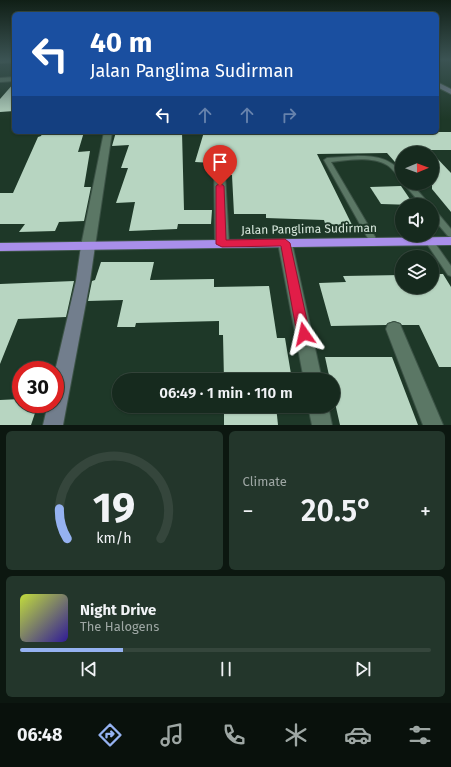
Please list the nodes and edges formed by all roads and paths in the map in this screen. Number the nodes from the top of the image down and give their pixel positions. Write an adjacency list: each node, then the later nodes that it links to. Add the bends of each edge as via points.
1 (12, 79): 2 (street)
2 (0, 80)
3 (439, 85): 4 (street)
4 (451, 92)
5 (108, 134): 20 (street)
6 (219, 156): 18 (street)
7 (395, 168): 14 (lane, via 383,160 327,160)
8 (413, 190): 9 (lane)
9 (420, 198)
10 (439, 220): 11 (lane)
11 (451, 234)
12 (439, 241): 13 (highway, Jalan Panglima Sudirman)
13 (451, 241)
14 (374, 242): 15 (highway, Jalan Panglima Sudirman); 17 (highway, Jalan Panglima Sudirman)
15 (395, 242)
16 (430, 242): 21 (lane)
17 (285, 243): 18 (highway, Jalan Panglima Sudirman); 23 (street)
18 (222, 244): 20 (highway, Jalan Panglima Sudirman)
19 (0, 246): 20 (highway, Jalan Panglima Sudirman)
20 (88, 246): 25 (street)
21 (450, 270)
22 (394, 329): 27 (street)
23 (312, 373)
24 (319, 413): 26 (street)
25 (53, 425)
26 (322, 425)
27 (433, 425)

